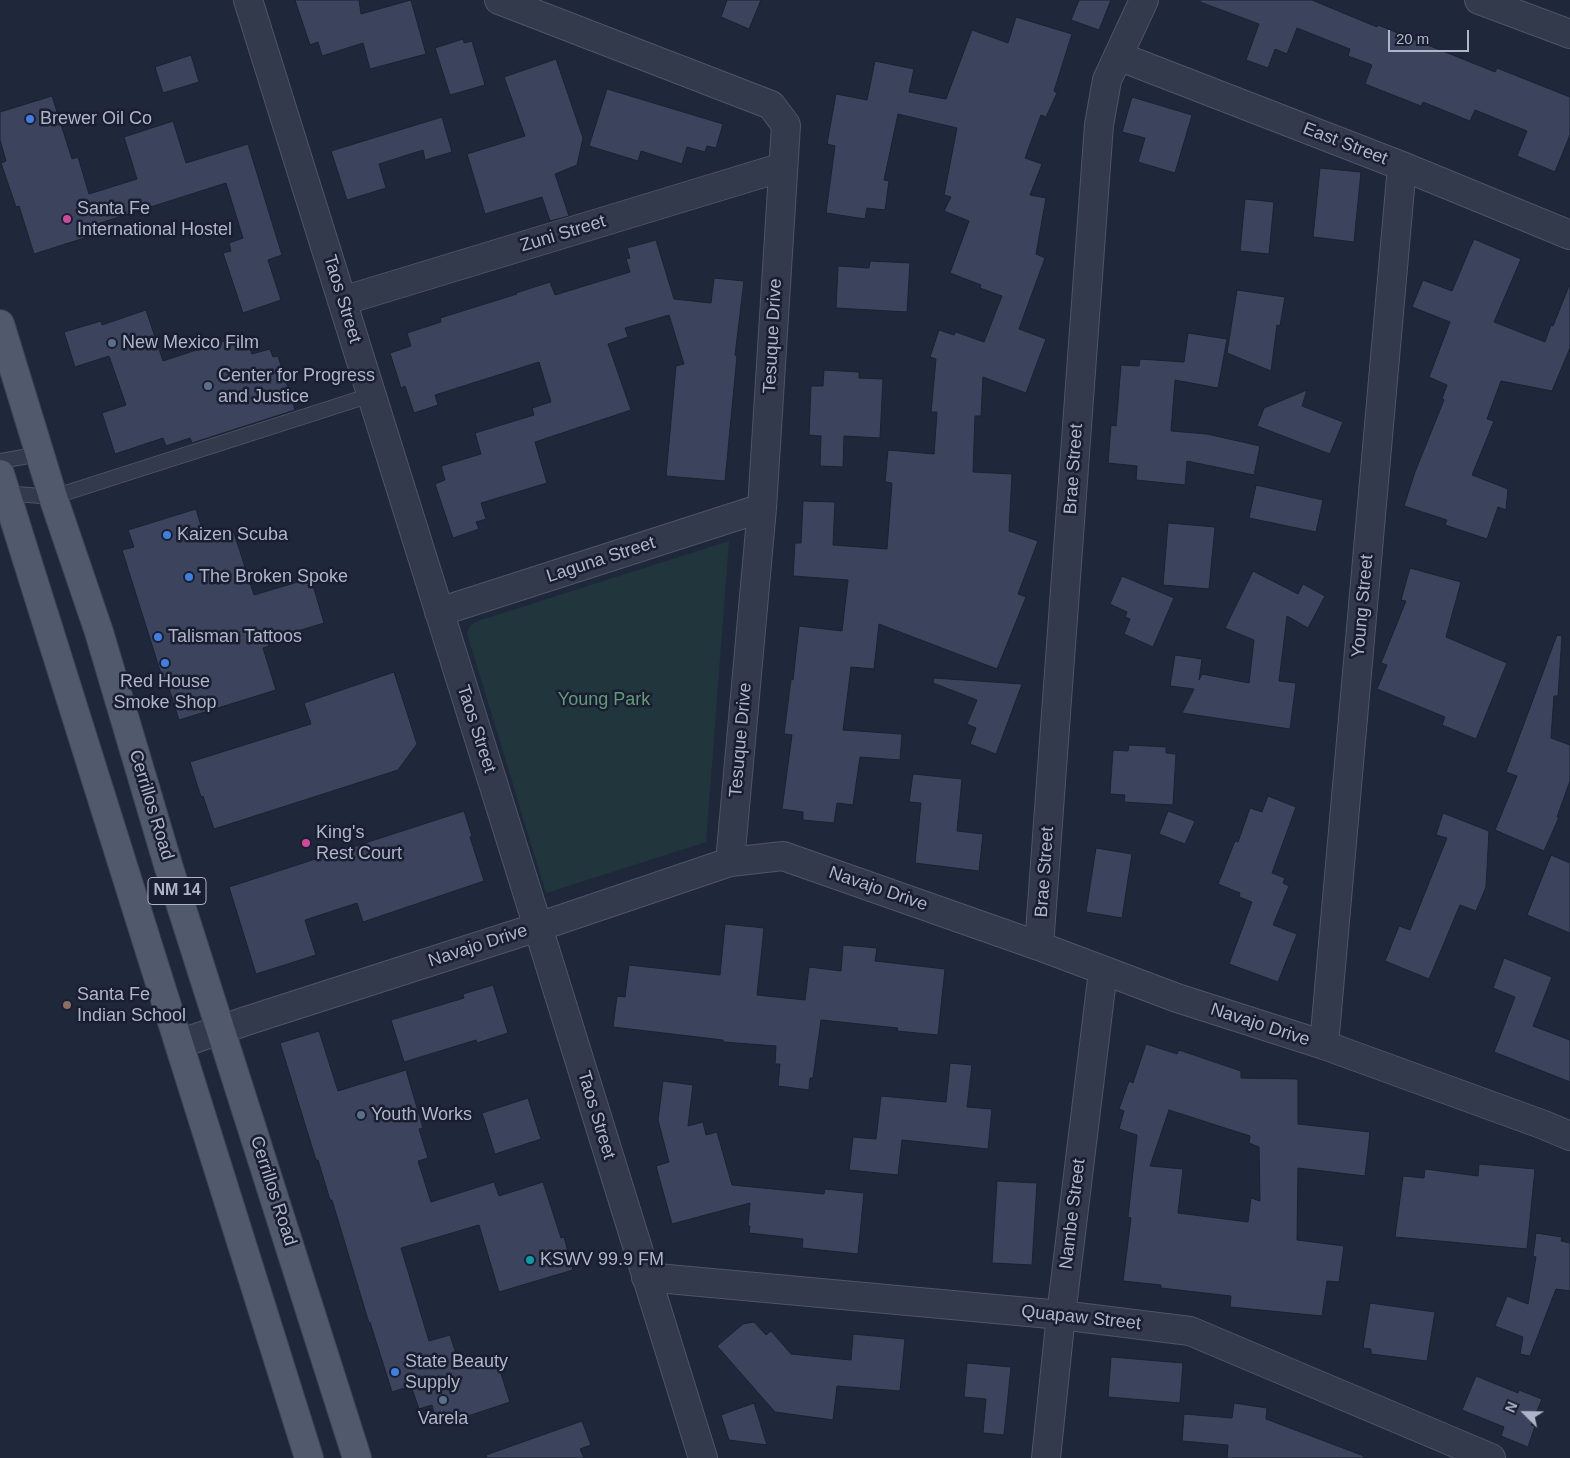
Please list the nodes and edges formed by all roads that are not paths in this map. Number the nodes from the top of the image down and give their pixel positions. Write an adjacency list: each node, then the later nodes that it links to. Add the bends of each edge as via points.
1 (248, 0): 10 (street, Taos Street)
2 (499, 0): 8 (street, Tesuque Drive, via 771,105 786,125)
3 (1144, 0): 6 (street, Brae Street)
4 (1479, 0): 5 (street)
5 (1570, 34)
6 (1118, 56): 7 (street, East Street); 21 (street, Brae Street, via 1107,80 1099,125)
7 (1402, 166): 9 (street, East Street); 25 (street, Young Street)
8 (783, 168): 10 (street, Zuni Street); 17 (street, Tesuque Drive)
9 (1570, 235)
10 (342, 301): 12 (street, Taos Street)
11 (0, 324): 13 (main road, Cerrillos Road / NM 14)
12 (371, 395): 16 (lane); 18 (street, Taos Street)
13 (40, 454): 14 (lane); 16 (main road, Cerrillos Road / NM 14)
14 (0, 461)
15 (2, 487): 16 (lane); 24 (main road, NM 14)
16 (54, 497): 23 (main road, Cerrillos Road / NM 14)
17 (762, 508): 18 (street, Laguna Street); 19 (street, Tesuque Drive)
18 (439, 612): 20 (street, Taos Street)
19 (730, 862): 20 (street, Navajo Drive); 21 (street, Navajo Drive, via 782,856)
20 (538, 927): 23 (street, Navajo Drive); 27 (street, Taos Street)
21 (1039, 946): 22 (street, Navajo Drive)
22 (1103, 971): 25 (street, Navajo Drive); 28 (street, Nambe Street)
23 (221, 1029): 24 (street, Navajo Drive); 30 (main road, Cerrillos Road / NM 14)
24 (179, 1044): 29 (main road, NM 14)
25 (1324, 1045): 26 (street, Navajo Drive)
26 (1570, 1136)
27 (646, 1277): 28 (street, Quapaw Street); 31 (street, Taos Street)
28 (1061, 1315): 32 (street, Nambe Street); 33 (street, Quapaw Street, via 1190,1331)
29 (309, 1458)
30 (357, 1458)
31 (703, 1458)
32 (1046, 1458)
33 (1491, 1458)

